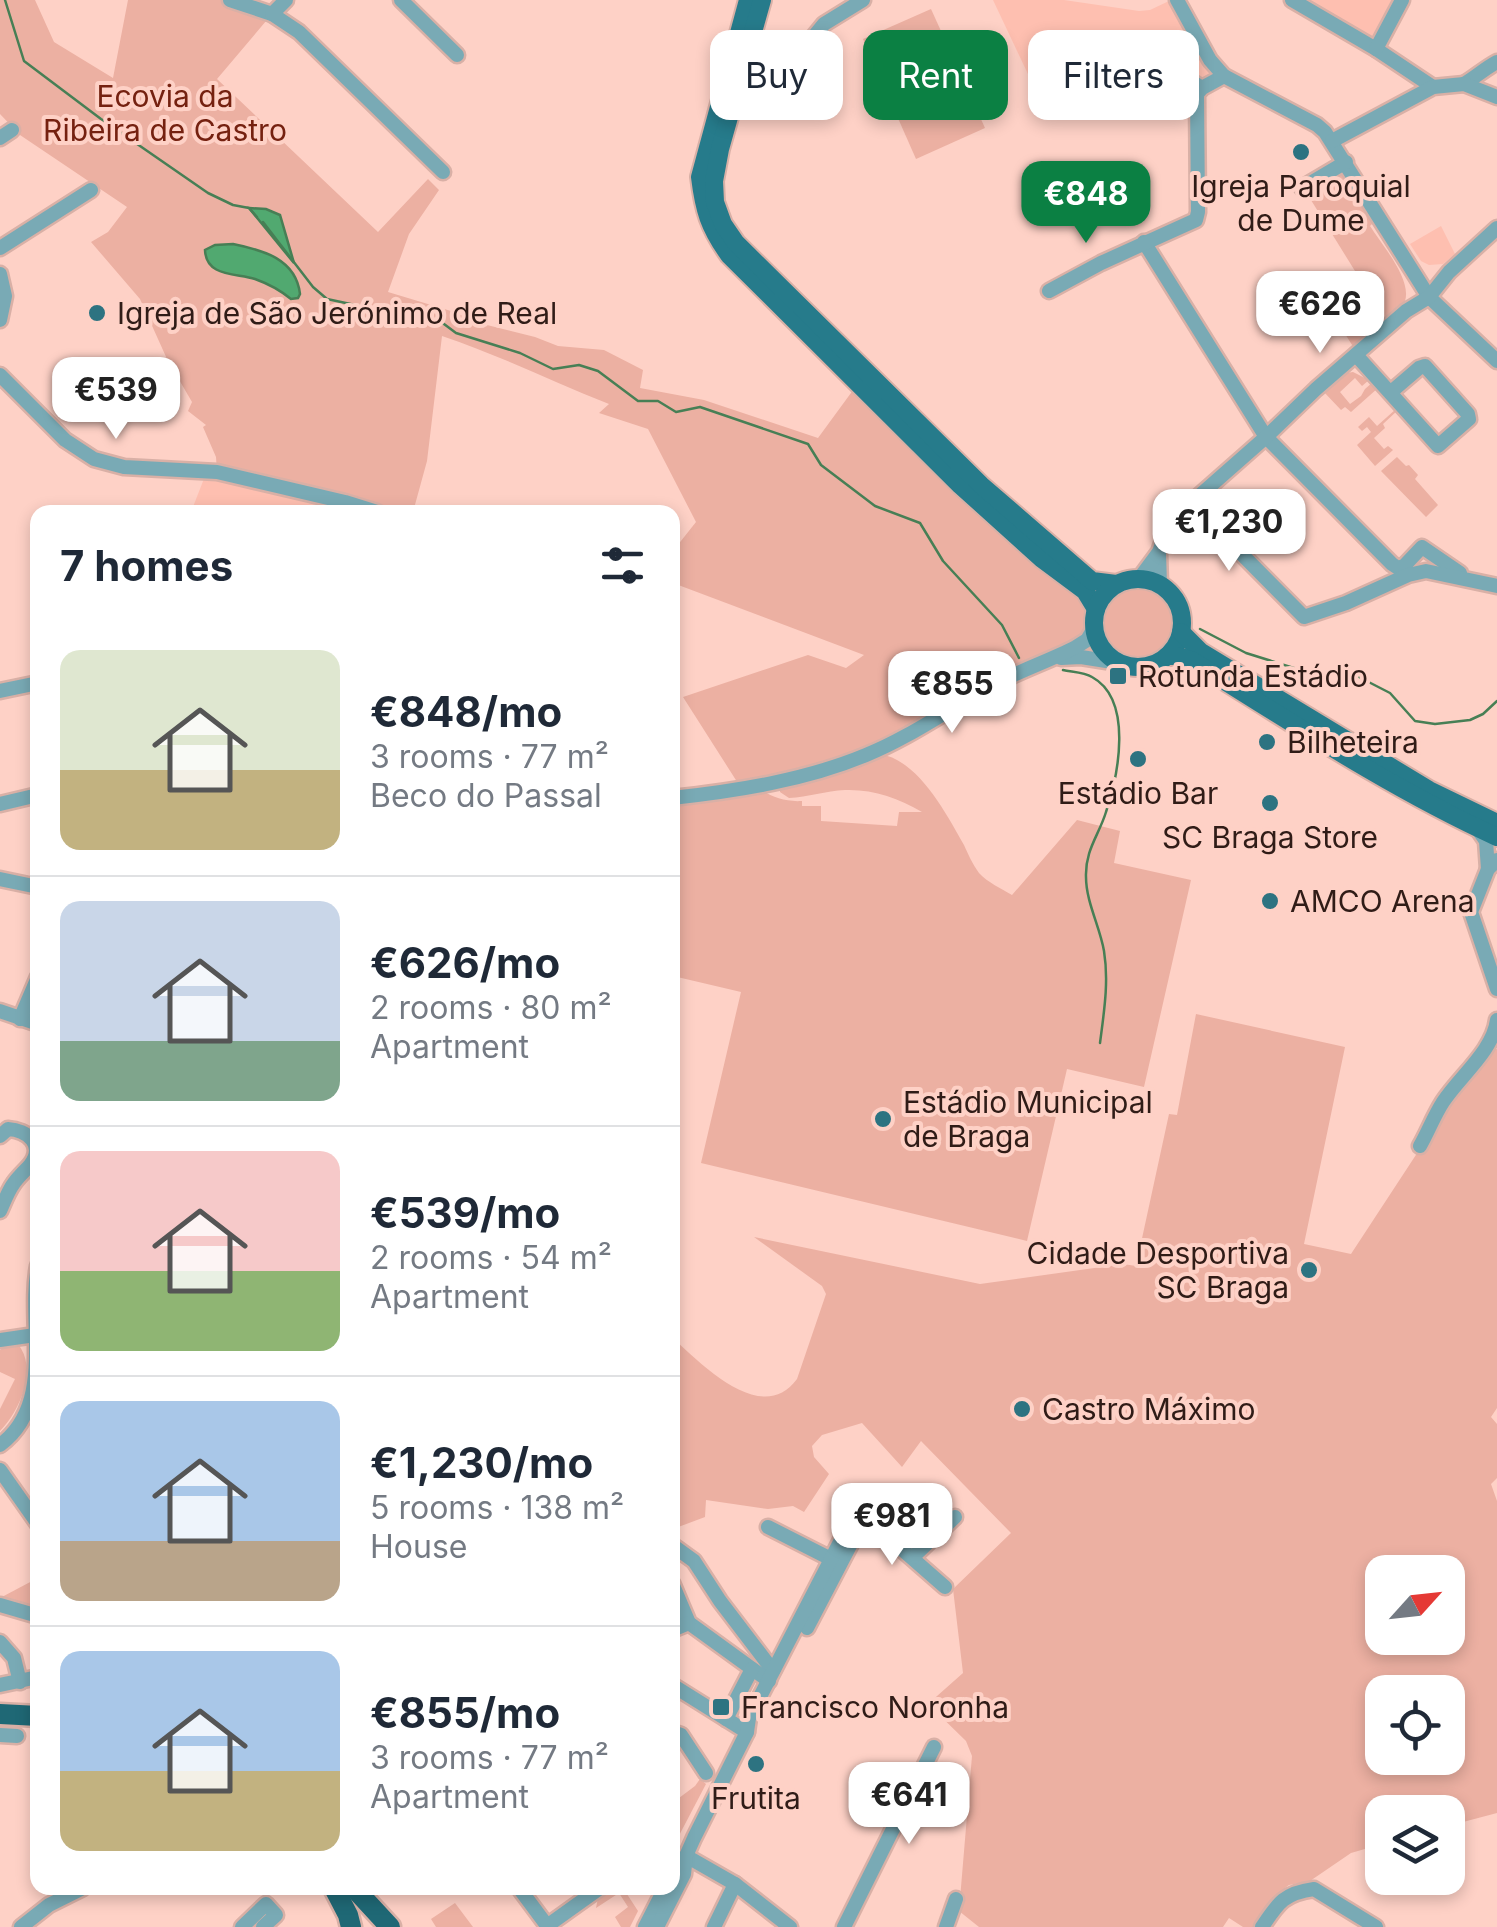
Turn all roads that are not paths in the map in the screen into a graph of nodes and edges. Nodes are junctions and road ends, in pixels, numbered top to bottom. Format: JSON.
{"nodes":[{"id":1,"x":230,"y":0,"type":"edge"},
{"id":2,"x":286,"y":0,"type":"edge"},
{"id":3,"x":401,"y":0,"type":"edge"},
{"id":4,"x":748,"y":0,"type":"edge"},
{"id":5,"x":762,"y":0,"type":"edge"},
{"id":6,"x":863,"y":0,"type":"edge"},
{"id":7,"x":1177,"y":0,"type":"edge"},
{"id":8,"x":1292,"y":0,"type":"edge"},
{"id":9,"x":1402,"y":0,"type":"edge"},
{"id":10,"x":272,"y":14,"type":"junction"},
{"id":11,"x":819,"y":30,"type":"edge"},
{"id":12,"x":1376,"y":49,"type":"junction"},
{"id":13,"x":456,"y":55,"type":"dead end"},
{"id":14,"x":1497,"y":62,"type":"edge"},
{"id":15,"x":1224,"y":76,"type":"junction"},
{"id":16,"x":1464,"y":84,"type":"junction"},
{"id":17,"x":1199,"y":86,"type":"edge"},
{"id":18,"x":1434,"y":87,"type":"junction"},
{"id":19,"x":1202,"y":88,"type":"junction"},
{"id":20,"x":1497,"y":97,"type":"edge"},
{"id":21,"x":1332,"y":141,"type":"junction"},
{"id":22,"x":1346,"y":162,"type":"junction"},
{"id":23,"x":443,"y":172,"type":"dead end"},
{"id":24,"x":1302,"y":188,"type":"dead end"},
{"id":25,"x":91,"y":190,"type":"dead end"},
{"id":26,"x":1497,"y":228,"type":"edge"},
{"id":27,"x":1144,"y":242,"type":"junction"},
{"id":28,"x":0,"y":248,"type":"edge"},
{"id":29,"x":0,"y":274,"type":"edge"},
{"id":30,"x":1049,"y":291,"type":"dead end"},
{"id":31,"x":1425,"y":291,"type":"junction"},
{"id":32,"x":0,"y":320,"type":"edge"},
{"id":33,"x":1356,"y":355,"type":"junction"},
{"id":34,"x":1497,"y":361,"type":"edge"},
{"id":35,"x":0,"y":375,"type":"edge"},
{"id":36,"x":1391,"y":392,"type":"junction"},
{"id":37,"x":1266,"y":437,"type":"junction"},
{"id":38,"x":1191,"y":504,"type":"junction"},
{"id":39,"x":339,"y":505,"type":"edge"},
{"id":40,"x":1159,"y":552,"type":"junction"},
{"id":41,"x":1460,"y":572,"type":"dead end"},
{"id":42,"x":1139,"y":578,"type":"junction"},
{"id":43,"x":1116,"y":584,"type":"junction"},
{"id":44,"x":1160,"y":585,"type":"junction"},
{"id":45,"x":1497,"y":586,"type":"edge"},
{"id":46,"x":1095,"y":619,"type":"junction"},
{"id":47,"x":1181,"y":632,"type":"junction"},
{"id":48,"x":1166,"y":656,"type":"junction"},
{"id":49,"x":1055,"y":658,"type":"junction"},
{"id":50,"x":1120,"y":662,"type":"junction"},
{"id":51,"x":30,"y":685,"type":"edge"},
{"id":52,"x":0,"y":691,"type":"edge"},
{"id":53,"x":30,"y":797,"type":"edge"},
{"id":54,"x":680,"y":797,"type":"edge"},
{"id":55,"x":0,"y":804,"type":"edge"},
{"id":56,"x":1497,"y":824,"type":"edge"},
{"id":57,"x":1478,"y":828,"type":"junction"},
{"id":58,"x":1497,"y":838,"type":"edge"},
{"id":59,"x":1492,"y":864,"type":"edge"},
{"id":60,"x":0,"y":879,"type":"edge"},
{"id":61,"x":30,"y":885,"type":"edge"},
{"id":62,"x":1497,"y":989,"type":"edge"},
{"id":63,"x":30,"y":996,"type":"edge"},
{"id":64,"x":0,"y":1011,"type":"edge"},
{"id":65,"x":20,"y":1019,"type":"junction"},
{"id":66,"x":1497,"y":1020,"type":"edge"},
{"id":67,"x":30,"y":1022,"type":"edge"},
{"id":68,"x":0,"y":1136,"type":"edge"},
{"id":69,"x":30,"y":1137,"type":"edge"},
{"id":70,"x":1420,"y":1146,"type":"dead end"},
{"id":71,"x":30,"y":1166,"type":"edge"},
{"id":72,"x":0,"y":1212,"type":"edge"},
{"id":73,"x":30,"y":1336,"type":"edge"},
{"id":74,"x":0,"y":1340,"type":"edge"},
{"id":75,"x":30,"y":1406,"type":"edge"},
{"id":76,"x":0,"y":1444,"type":"edge"},
{"id":77,"x":0,"y":1472,"type":"edge"},
{"id":78,"x":30,"y":1513,"type":"edge"},
{"id":79,"x":866,"y":1516,"type":"junction"},
{"id":80,"x":955,"y":1518,"type":"dead end"},
{"id":81,"x":768,"y":1527,"type":"dead end"},
{"id":82,"x":680,"y":1550,"type":"edge"},
{"id":83,"x":912,"y":1557,"type":"junction"},
{"id":84,"x":832,"y":1559,"type":"junction"},
{"id":85,"x":945,"y":1587,"type":"dead end"},
{"id":86,"x":680,"y":1602,"type":"edge"},
{"id":87,"x":0,"y":1605,"type":"edge"},
{"id":88,"x":30,"y":1614,"type":"edge"},
{"id":89,"x":689,"y":1623,"type":"junction"},
{"id":90,"x":680,"y":1627,"type":"edge"},
{"id":91,"x":0,"y":1642,"type":"edge"},
{"id":92,"x":752,"y":1669,"type":"junction"},
{"id":93,"x":772,"y":1675,"type":"junction"},
{"id":94,"x":30,"y":1679,"type":"edge"},
{"id":95,"x":20,"y":1682,"type":"junction"},
{"id":96,"x":0,"y":1685,"type":"edge"},
{"id":97,"x":680,"y":1690,"type":"edge"},
{"id":98,"x":0,"y":1702,"type":"edge"},
{"id":99,"x":30,"y":1704,"type":"edge"},
{"id":100,"x":0,"y":1714,"type":"edge"},
{"id":101,"x":30,"y":1716,"type":"edge"},
{"id":102,"x":726,"y":1719,"type":"junction"},
{"id":103,"x":746,"y":1732,"type":"junction"},
{"id":104,"x":680,"y":1735,"type":"edge"},
{"id":105,"x":0,"y":1736,"type":"edge"},
{"id":106,"x":17,"y":1736,"type":"dead end"},
{"id":107,"x":934,"y":1748,"type":"dead end"},
{"id":108,"x":706,"y":1773,"type":"dead end"},
{"id":109,"x":686,"y":1856,"type":"junction"},
{"id":110,"x":680,"y":1863,"type":"edge"},
{"id":111,"x":680,"y":1882,"type":"edge"},
{"id":112,"x":736,"y":1884,"type":"junction"},
{"id":113,"x":69,"y":1895,"type":"edge"},
{"id":114,"x":339,"y":1895,"type":"edge"},
{"id":115,"x":343,"y":1895,"type":"edge"},
{"id":116,"x":360,"y":1895,"type":"edge"},
{"id":117,"x":524,"y":1895,"type":"edge"},
{"id":118,"x":591,"y":1895,"type":"edge"},
{"id":119,"x":661,"y":1895,"type":"edge"},
{"id":120,"x":673,"y":1895,"type":"edge"},
{"id":121,"x":956,"y":1899,"type":"dead end"},
{"id":122,"x":21,"y":1927,"type":"edge"},
{"id":123,"x":242,"y":1927,"type":"edge"},
{"id":124,"x":263,"y":1927,"type":"edge"},
{"id":125,"x":351,"y":1927,"type":"edge"},
{"id":126,"x":374,"y":1927,"type":"edge"},
{"id":127,"x":390,"y":1927,"type":"edge"},
{"id":128,"x":548,"y":1927,"type":"edge"},
{"id":129,"x":644,"y":1927,"type":"edge"},
{"id":130,"x":657,"y":1927,"type":"edge"},
{"id":131,"x":714,"y":1927,"type":"edge"},
{"id":132,"x":790,"y":1927,"type":"edge"},
{"id":133,"x":844,"y":1927,"type":"edge"},
{"id":134,"x":946,"y":1927,"type":"edge"},
{"id":135,"x":1262,"y":1927,"type":"edge"},
{"id":136,"x":1376,"y":1927,"type":"edge"}],
"edges":[{"from":1,"to":10,"type":"street"},
{"from":2,"to":10,"type":"street"},
{"from":3,"to":13,"type":"street"},
{"from":4,"to":46,"type":"main road"},
{"from":5,"to":43,"type":"main road"},
{"from":6,"to":11,"type":"street"},
{"from":7,"to":15,"type":"street"},
{"from":8,"to":12,"type":"street"},
{"from":9,"to":12,"type":"street"},
{"from":10,"to":23,"type":"street"},
{"from":12,"to":18,"type":"street"},
{"from":14,"to":16,"type":"street"},
{"from":15,"to":19,"type":"street"},
{"from":15,"to":21,"type":"street"},
{"from":16,"to":18,"type":"street"},
{"from":16,"to":20,"type":"street"},
{"from":17,"to":19,"type":"street"},
{"from":18,"to":21,"type":"street"},
{"from":19,"to":27,"type":"street"},
{"from":21,"to":22,"type":"street"},
{"from":22,"to":24,"type":"street"},
{"from":22,"to":31,"type":"street"},
{"from":25,"to":28,"type":"street"},
{"from":26,"to":31,"type":"street"},
{"from":27,"to":30,"type":"street"},
{"from":27,"to":37,"type":"street"},
{"from":29,"to":32,"type":"street"},
{"from":31,"to":33,"type":"street"},
{"from":31,"to":34,"type":"street"},
{"from":33,"to":36,"type":"street"},
{"from":33,"to":37,"type":"street"},
{"from":35,"to":39,"type":"street"},
{"from":36,"to":36,"type":"street"},
{"from":37,"to":38,"type":"street"},
{"from":37,"to":41,"type":"street"},
{"from":38,"to":40,"type":"street"},
{"from":38,"to":45,"type":"street"},
{"from":40,"to":42,"type":"street"},
{"from":40,"to":44,"type":"street"},
{"from":42,"to":43,"type":"main road"},
{"from":42,"to":44,"type":"main road"},
{"from":43,"to":46,"type":"main road"},
{"from":44,"to":47,"type":"main road"},
{"from":46,"to":49,"type":"street"},
{"from":46,"to":50,"type":"main road"},
{"from":47,"to":48,"type":"main road"},
{"from":47,"to":56,"type":"main road"},
{"from":48,"to":50,"type":"main road"},
{"from":48,"to":57,"type":"main road"},
{"from":49,"to":50,"type":"street"},
{"from":49,"to":54,"type":"street"},
{"from":51,"to":52,"type":"street"},
{"from":53,"to":55,"type":"street"},
{"from":57,"to":58,"type":"main road"},
{"from":57,"to":59,"type":"street"},
{"from":59,"to":62,"type":"street"},
{"from":60,"to":61,"type":"street"},
{"from":63,"to":65,"type":"street"},
{"from":64,"to":65,"type":"street"},
{"from":65,"to":67,"type":"street"},
{"from":66,"to":70,"type":"street"},
{"from":68,"to":69,"type":"street"},
{"from":71,"to":72,"type":"street"},
{"from":73,"to":74,"type":"street"},
{"from":75,"to":76,"type":"street"},
{"from":77,"to":78,"type":"street"},
{"from":79,"to":83,"type":"street"},
{"from":79,"to":84,"type":"street"},
{"from":79,"to":103,"type":"street"},
{"from":80,"to":83,"type":"street"},
{"from":81,"to":84,"type":"street"},
{"from":82,"to":93,"type":"street"},
{"from":83,"to":85,"type":"street"},
{"from":84,"to":93,"type":"street"},
{"from":86,"to":89,"type":"street"},
{"from":87,"to":88,"type":"street"},
{"from":89,"to":90,"type":"street"},
{"from":89,"to":92,"type":"street"},
{"from":91,"to":95,"type":"street"},
{"from":92,"to":93,"type":"street"},
{"from":92,"to":102,"type":"street"},
{"from":93,"to":103,"type":"street"},
{"from":94,"to":95,"type":"street"},
{"from":95,"to":96,"type":"street"},
{"from":97,"to":102,"type":"street"},
{"from":98,"to":99,"type":"highway"},
{"from":100,"to":101,"type":"highway"},
{"from":102,"to":103,"type":"street"},
{"from":103,"to":109,"type":"street"},
{"from":104,"to":108,"type":"street"},
{"from":105,"to":106,"type":"street"},
{"from":107,"to":133,"type":"street"},
{"from":109,"to":110,"type":"street"},
{"from":109,"to":111,"type":"street"},
{"from":109,"to":112,"type":"street"},
{"from":112,"to":131,"type":"street"},
{"from":112,"to":132,"type":"street"},
{"from":113,"to":122,"type":"street"},
{"from":114,"to":125,"type":"highway"},
{"from":115,"to":126,"type":"highway"},
{"from":116,"to":127,"type":"highway"},
{"from":117,"to":128,"type":"street"},
{"from":118,"to":128,"type":"street"},
{"from":119,"to":129,"type":"street"},
{"from":120,"to":130,"type":"street"},
{"from":121,"to":134,"type":"street"},
{"from":123,"to":124,"type":"street"},
{"from":135,"to":136,"type":"street"}]}
